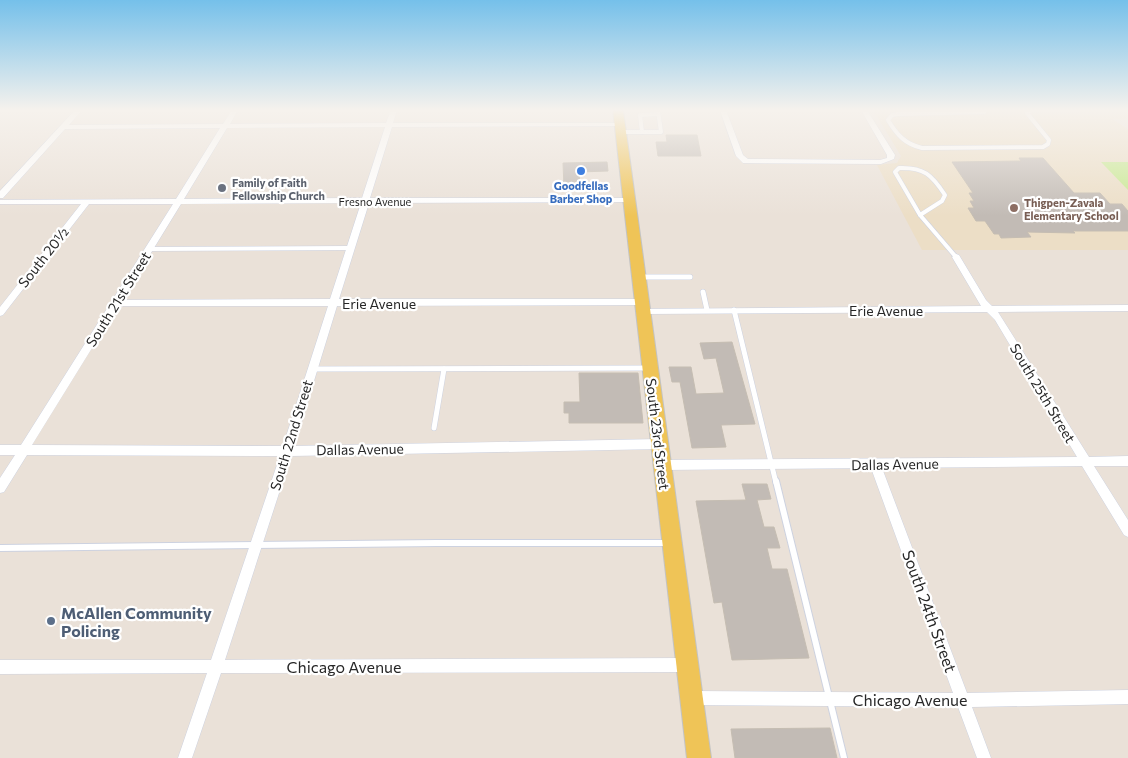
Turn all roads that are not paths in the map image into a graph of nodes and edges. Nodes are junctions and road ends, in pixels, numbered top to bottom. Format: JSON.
{"nodes":[{"id":1,"x":47,"y":145,"type":"edge"},
{"id":2,"x":213,"y":145,"type":"edge"},
{"id":3,"x":383,"y":145,"type":"edge"},
{"id":4,"x":623,"y":145,"type":"edge"},
{"id":5,"x":736,"y":145,"type":"edge"},
{"id":6,"x":885,"y":145,"type":"edge"},
{"id":7,"x":910,"y":145,"type":"edge"},
{"id":8,"x":1046,"y":145,"type":"edge"},
{"id":9,"x":0,"y":196,"type":"edge"},
{"id":10,"x":629,"y":200,"type":"junction"},
{"id":11,"x":179,"y":201,"type":"junction"},
{"id":12,"x":365,"y":201,"type":"junction"},
{"id":13,"x":0,"y":202,"type":"edge"},
{"id":14,"x":87,"y":202,"type":"junction"},
{"id":15,"x":920,"y":215,"type":"junction"},
{"id":16,"x":350,"y":248,"type":"junction"},
{"id":17,"x":149,"y":249,"type":"junction"},
{"id":18,"x":956,"y":258,"type":"joint"},
{"id":19,"x":639,"y":277,"type":"junction"},
{"id":20,"x":690,"y":277,"type":"dead end"},
{"id":21,"x":704,"y":292,"type":"dead end"},
{"id":22,"x":116,"y":303,"type":"junction"},
{"id":23,"x":332,"y":303,"type":"junction"},
{"id":24,"x":642,"y":306,"type":"junction"},
{"id":25,"x":1128,"y":308,"type":"edge"},
{"id":26,"x":707,"y":310,"type":"junction"},
{"id":27,"x":734,"y":310,"type":"junction"},
{"id":28,"x":990,"y":310,"type":"junction"},
{"id":29,"x":0,"y":313,"type":"edge"},
{"id":30,"x":650,"y":368,"type":"junction"},
{"id":31,"x":312,"y":369,"type":"junction"},
{"id":32,"x":444,"y":369,"type":"junction"},
{"id":33,"x":434,"y":428,"type":"dead end"},
{"id":34,"x":660,"y":444,"type":"junction"},
{"id":35,"x":0,"y":450,"type":"edge"},
{"id":36,"x":24,"y":450,"type":"junction"},
{"id":37,"x":287,"y":451,"type":"junction"},
{"id":38,"x":1128,"y":461,"type":"edge"},
{"id":39,"x":1085,"y":462,"type":"junction"},
{"id":40,"x":875,"y":464,"type":"junction"},
{"id":41,"x":662,"y":465,"type":"junction"},
{"id":42,"x":772,"y":465,"type":"junction"},
{"id":43,"x":0,"y":488,"type":"edge"},
{"id":44,"x":1128,"y":531,"type":"edge"},
{"id":45,"x":672,"y":543,"type":"junction"},
{"id":46,"x":257,"y":545,"type":"junction"},
{"id":47,"x":0,"y":548,"type":"edge"},
{"id":48,"x":687,"y":664,"type":"junction"},
{"id":49,"x":0,"y":667,"type":"edge"},
{"id":50,"x":216,"y":667,"type":"junction"},
{"id":51,"x":1128,"y":697,"type":"edge"},
{"id":52,"x":691,"y":698,"type":"junction"},
{"id":53,"x":830,"y":699,"type":"junction"},
{"id":54,"x":962,"y":700,"type":"junction"},
{"id":55,"x":186,"y":758,"type":"edge"},
{"id":56,"x":698,"y":758,"type":"edge"},
{"id":57,"x":844,"y":758,"type":"edge"},
{"id":58,"x":984,"y":758,"type":"edge"}],
"edges":[{"from":1,"to":9,"type":"street"},
{"from":2,"to":11,"type":"street","name":"South 21st Street"},
{"from":3,"to":12,"type":"street","name":"South 22nd Street"},
{"from":4,"to":10,"type":"main road","name":"South 23rd Street"},
{"from":5,"to":6,"type":"street"},
{"from":7,"to":8,"type":"lane"},
{"from":10,"to":12,"type":"street","name":"Fresno Avenue"},
{"from":10,"to":19,"type":"main road","name":"South 23rd Street"},
{"from":11,"to":12,"type":"street","name":"Fresno Avenue"},
{"from":11,"to":14,"type":"street","name":"Fresno Avenue"},
{"from":11,"to":17,"type":"street","name":"South 21st Street"},
{"from":12,"to":16,"type":"street","name":"South 22nd Street"},
{"from":13,"to":14,"type":"street","name":"Fresno Avenue"},
{"from":14,"to":29,"type":"street","name":"South 20½"},
{"from":15,"to":15,"type":"lane"},
{"from":15,"to":18,"type":"lane"},
{"from":16,"to":17,"type":"lane"},
{"from":16,"to":23,"type":"street","name":"South 22nd Street"},
{"from":17,"to":22,"type":"street","name":"South 21st Street"},
{"from":18,"to":28,"type":"street","name":"South 25th Street"},
{"from":19,"to":20,"type":"lane"},
{"from":19,"to":24,"type":"main road","name":"South 23rd Street"},
{"from":21,"to":26,"type":"lane"},
{"from":22,"to":23,"type":"street","name":"Erie Avenue"},
{"from":22,"to":36,"type":"street","name":"South 21st Street"},
{"from":23,"to":24,"type":"street","name":"Erie Avenue"},
{"from":23,"to":31,"type":"street","name":"South 22nd Street"},
{"from":24,"to":26,"type":"street","name":"Erie Avenue"},
{"from":24,"to":30,"type":"main road","name":"South 23rd Street"},
{"from":25,"to":28,"type":"street","name":"Erie Avenue"},
{"from":26,"to":27,"type":"street","name":"Erie Avenue"},
{"from":27,"to":28,"type":"street","name":"Erie Avenue"},
{"from":27,"to":42,"type":"lane"},
{"from":28,"to":39,"type":"street","name":"South 25th Street"},
{"from":30,"to":32,"type":"lane"},
{"from":30,"to":34,"type":"main road","name":"South 23rd Street"},
{"from":31,"to":32,"type":"lane"},
{"from":31,"to":37,"type":"street","name":"South 22nd Street"},
{"from":32,"to":33,"type":"lane"},
{"from":34,"to":37,"type":"street","name":"Dallas Avenue"},
{"from":34,"to":41,"type":"main road","name":"South 23rd Street"},
{"from":35,"to":36,"type":"street","name":"Dallas Avenue"},
{"from":36,"to":37,"type":"street","name":"Dallas Avenue"},
{"from":36,"to":43,"type":"street","name":"South 21st Street"},
{"from":37,"to":46,"type":"street","name":"South 22nd Street"},
{"from":38,"to":39,"type":"street","name":"Dallas Avenue"},
{"from":39,"to":40,"type":"street","name":"Dallas Avenue"},
{"from":39,"to":44,"type":"street","name":"South 25th Street"},
{"from":40,"to":42,"type":"street","name":"Dallas Avenue"},
{"from":40,"to":54,"type":"street","name":"South 24th Street"},
{"from":41,"to":42,"type":"street","name":"Dallas Avenue"},
{"from":41,"to":45,"type":"main road","name":"South 23rd Street"},
{"from":42,"to":53,"type":"lane"},
{"from":45,"to":46,"type":"lane"},
{"from":45,"to":48,"type":"main road","name":"South 23rd Street"},
{"from":46,"to":47,"type":"lane"},
{"from":46,"to":50,"type":"street","name":"South 22nd Street"},
{"from":48,"to":50,"type":"street","name":"Chicago Avenue"},
{"from":48,"to":52,"type":"main road","name":"South 23rd Street"},
{"from":49,"to":50,"type":"street","name":"Chicago Avenue"},
{"from":50,"to":55,"type":"street","name":"South 22nd Street"},
{"from":51,"to":54,"type":"street","name":"Chicago Avenue"},
{"from":52,"to":53,"type":"street","name":"Chicago Avenue"},
{"from":52,"to":56,"type":"main road","name":"South 23rd Street"},
{"from":53,"to":54,"type":"street","name":"Chicago Avenue"},
{"from":53,"to":57,"type":"lane"},
{"from":54,"to":58,"type":"street","name":"South 24th Street"}]}
